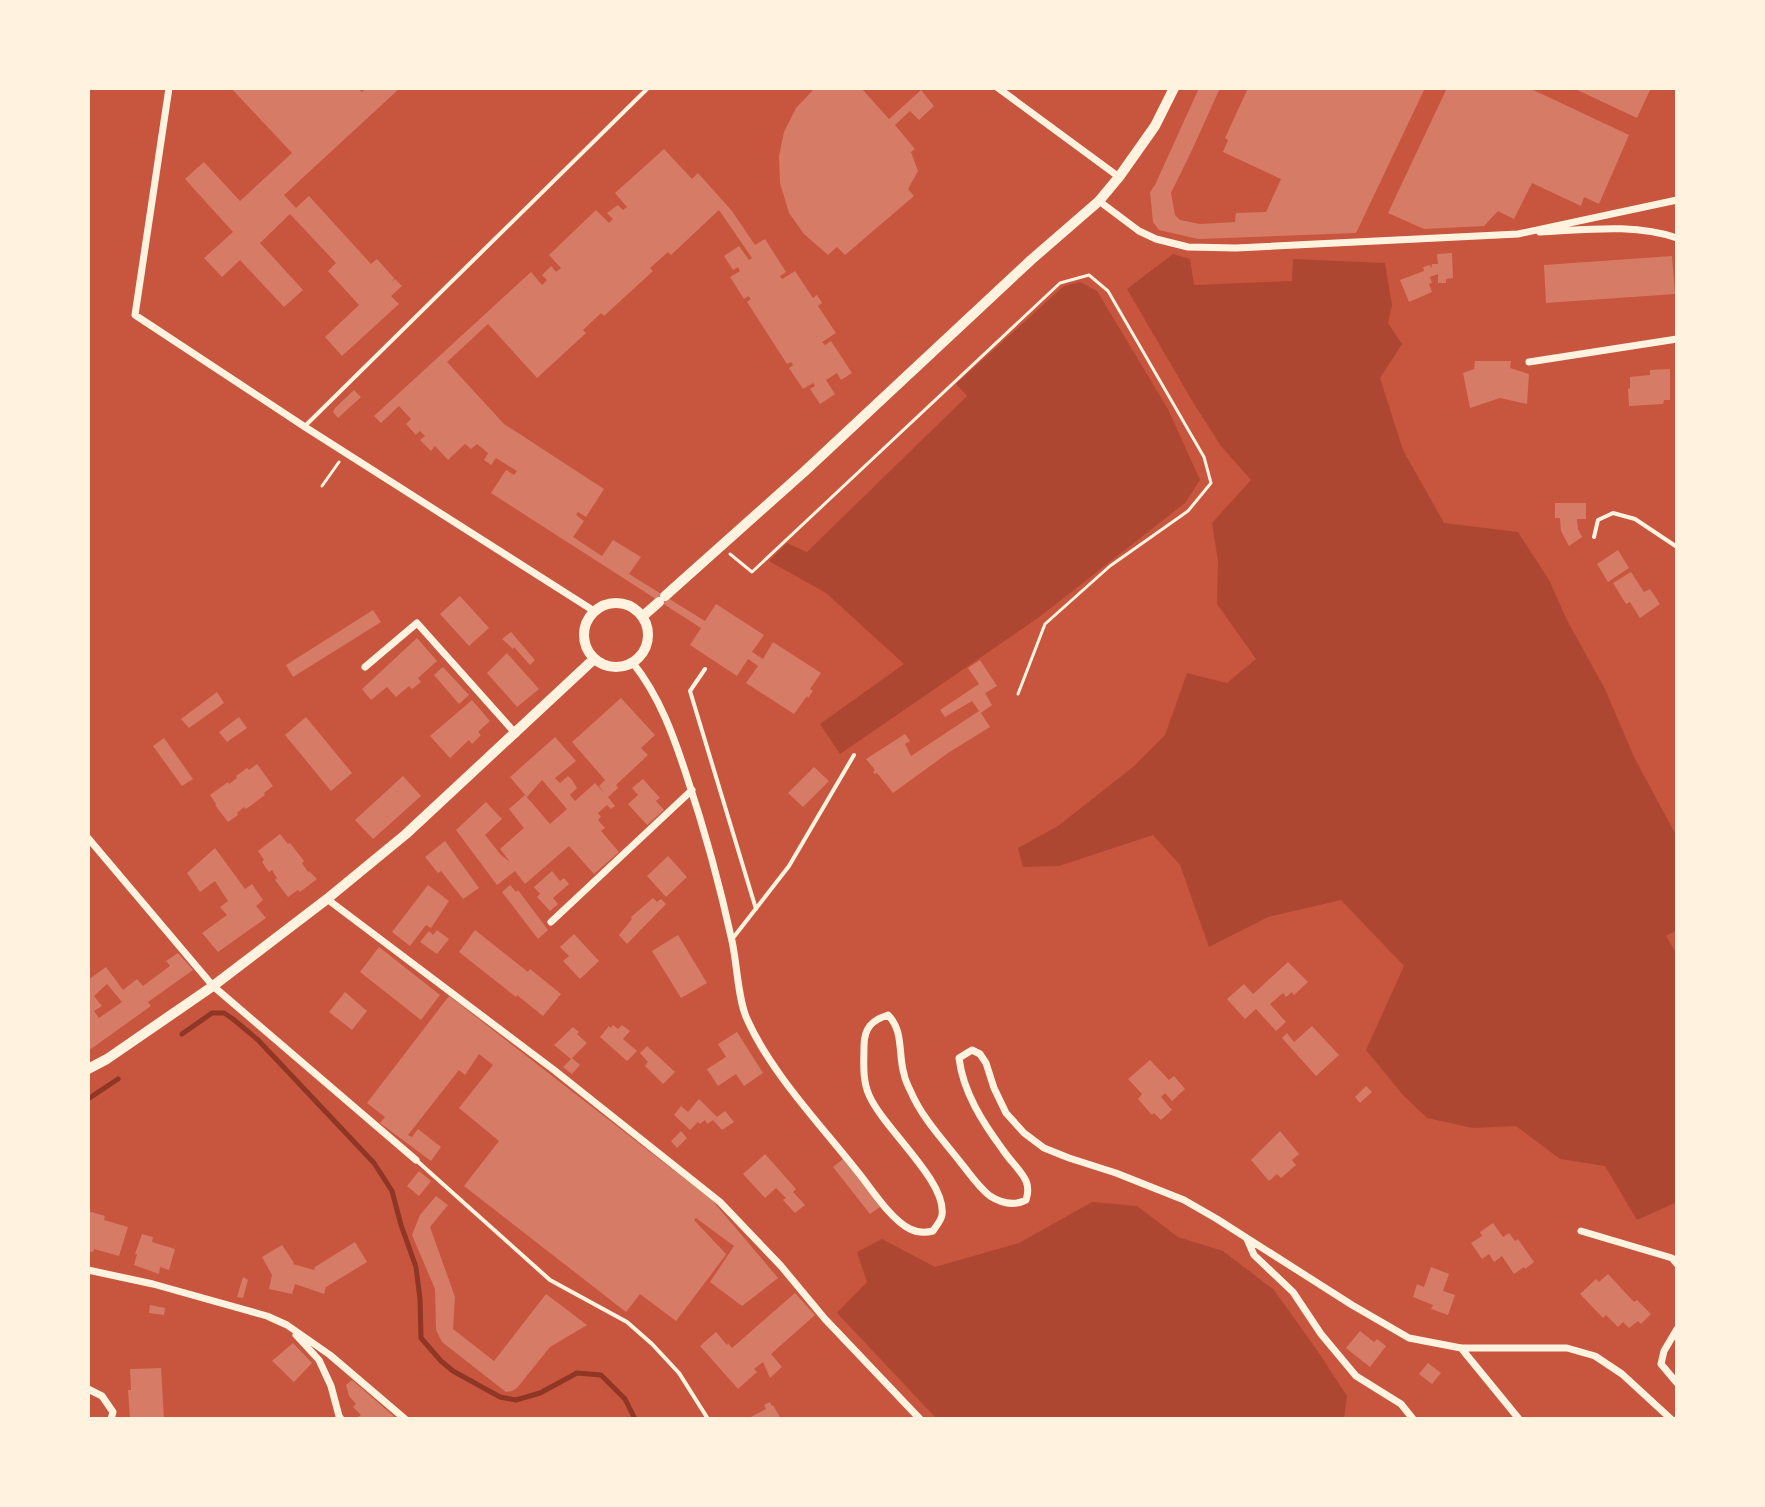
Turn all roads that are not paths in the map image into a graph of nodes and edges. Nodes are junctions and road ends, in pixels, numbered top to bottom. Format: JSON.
{"nodes":[{"id":1,"x":169,"y":88,"type":"edge"},
{"id":2,"x":648,"y":88,"type":"edge"},
{"id":3,"x":998,"y":88,"type":"edge"},
{"id":4,"x":1174,"y":88,"type":"edge"},
{"id":5,"x":1119,"y":177,"type":"junction"},
{"id":6,"x":1677,"y":200,"type":"edge"},
{"id":7,"x":1099,"y":201,"type":"junction"},
{"id":8,"x":1518,"y":234,"type":"junction"},
{"id":9,"x":1677,"y":238,"type":"edge"},
{"id":10,"x":1677,"y":339,"type":"edge"},
{"id":11,"x":1529,"y":362,"type":"dead end"},
{"id":12,"x":305,"y":427,"type":"junction"},
{"id":13,"x":1594,"y":537,"type":"dead end"},
{"id":14,"x":1677,"y":547,"type":"edge"},
{"id":15,"x":594,"y":611,"type":"junction"},
{"id":16,"x":643,"y":616,"type":"junction"},
{"id":17,"x":594,"y":659,"type":"junction"},
{"id":18,"x":633,"y":663,"type":"junction"},
{"id":19,"x":365,"y":667,"type":"dead end"},
{"id":20,"x":705,"y":669,"type":"dead end"},
{"id":21,"x":516,"y":734,"type":"junction"},
{"id":22,"x":854,"y":755,"type":"dead end"},
{"id":23,"x":692,"y":790,"type":"junction"},
{"id":24,"x":88,"y":838,"type":"edge"},
{"id":25,"x":327,"y":899,"type":"junction"},
{"id":26,"x":756,"y":909,"type":"junction"},
{"id":27,"x":551,"y":922,"type":"dead end"},
{"id":28,"x":732,"y":939,"type":"junction"},
{"id":29,"x":213,"y":986,"type":"junction"},
{"id":30,"x":107,"y":1059,"type":"junction"},
{"id":31,"x":88,"y":1069,"type":"edge"},
{"id":32,"x":88,"y":1076,"type":"edge"},
{"id":33,"x":416,"y":1160,"type":"joint"},
{"id":34,"x":1581,"y":1231,"type":"dead end"},
{"id":35,"x":1246,"y":1237,"type":"junction"},
{"id":36,"x":1677,"y":1264,"type":"edge"},
{"id":37,"x":88,"y":1270,"type":"edge"},
{"id":38,"x":287,"y":1325,"type":"junction"},
{"id":39,"x":1677,"y":1329,"type":"edge"},
{"id":40,"x":1461,"y":1348,"type":"junction"},
{"id":41,"x":1677,"y":1383,"type":"edge"},
{"id":42,"x":88,"y":1389,"type":"edge"},
{"id":43,"x":111,"y":1419,"type":"edge"},
{"id":44,"x":341,"y":1419,"type":"edge"},
{"id":45,"x":405,"y":1419,"type":"edge"},
{"id":46,"x":708,"y":1419,"type":"edge"},
{"id":47,"x":920,"y":1419,"type":"edge"},
{"id":48,"x":1413,"y":1419,"type":"edge"},
{"id":49,"x":1519,"y":1419,"type":"edge"},
{"id":50,"x":1671,"y":1419,"type":"edge"}],
"edges":[{"from":1,"to":12,"type":"street"},
{"from":2,"to":12,"type":"lane"},
{"from":3,"to":5,"type":"street"},
{"from":4,"to":5,"type":"main road"},
{"from":5,"to":7,"type":"main road"},
{"from":6,"to":8,"type":"street"},
{"from":7,"to":8,"type":"street"},
{"from":7,"to":16,"type":"main road"},
{"from":8,"to":9,"type":"street"},
{"from":10,"to":11,"type":"street"},
{"from":12,"to":15,"type":"street"},
{"from":13,"to":14,"type":"lane"},
{"from":15,"to":16,"type":"main road"},
{"from":15,"to":17,"type":"main road"},
{"from":16,"to":18,"type":"main road"},
{"from":17,"to":18,"type":"main road"},
{"from":17,"to":21,"type":"main road"},
{"from":18,"to":23,"type":"street"},
{"from":19,"to":21,"type":"street"},
{"from":20,"to":26,"type":"lane"},
{"from":21,"to":25,"type":"main road"},
{"from":22,"to":26,"type":"lane"},
{"from":23,"to":27,"type":"street"},
{"from":23,"to":28,"type":"street"},
{"from":24,"to":29,"type":"street"},
{"from":25,"to":29,"type":"main road"},
{"from":25,"to":47,"type":"street"},
{"from":26,"to":28,"type":"lane"},
{"from":28,"to":35,"type":"street"},
{"from":29,"to":30,"type":"main road"},
{"from":29,"to":33,"type":"street"},
{"from":30,"to":31,"type":"main road"},
{"from":30,"to":32,"type":"main road"},
{"from":33,"to":46,"type":"lane"},
{"from":34,"to":36,"type":"street"},
{"from":35,"to":40,"type":"street"},
{"from":35,"to":48,"type":"street"},
{"from":37,"to":38,"type":"street"},
{"from":38,"to":44,"type":"street"},
{"from":38,"to":45,"type":"street"},
{"from":39,"to":41,"type":"street"},
{"from":40,"to":49,"type":"street"},
{"from":40,"to":50,"type":"street"},
{"from":42,"to":43,"type":"street"}]}
